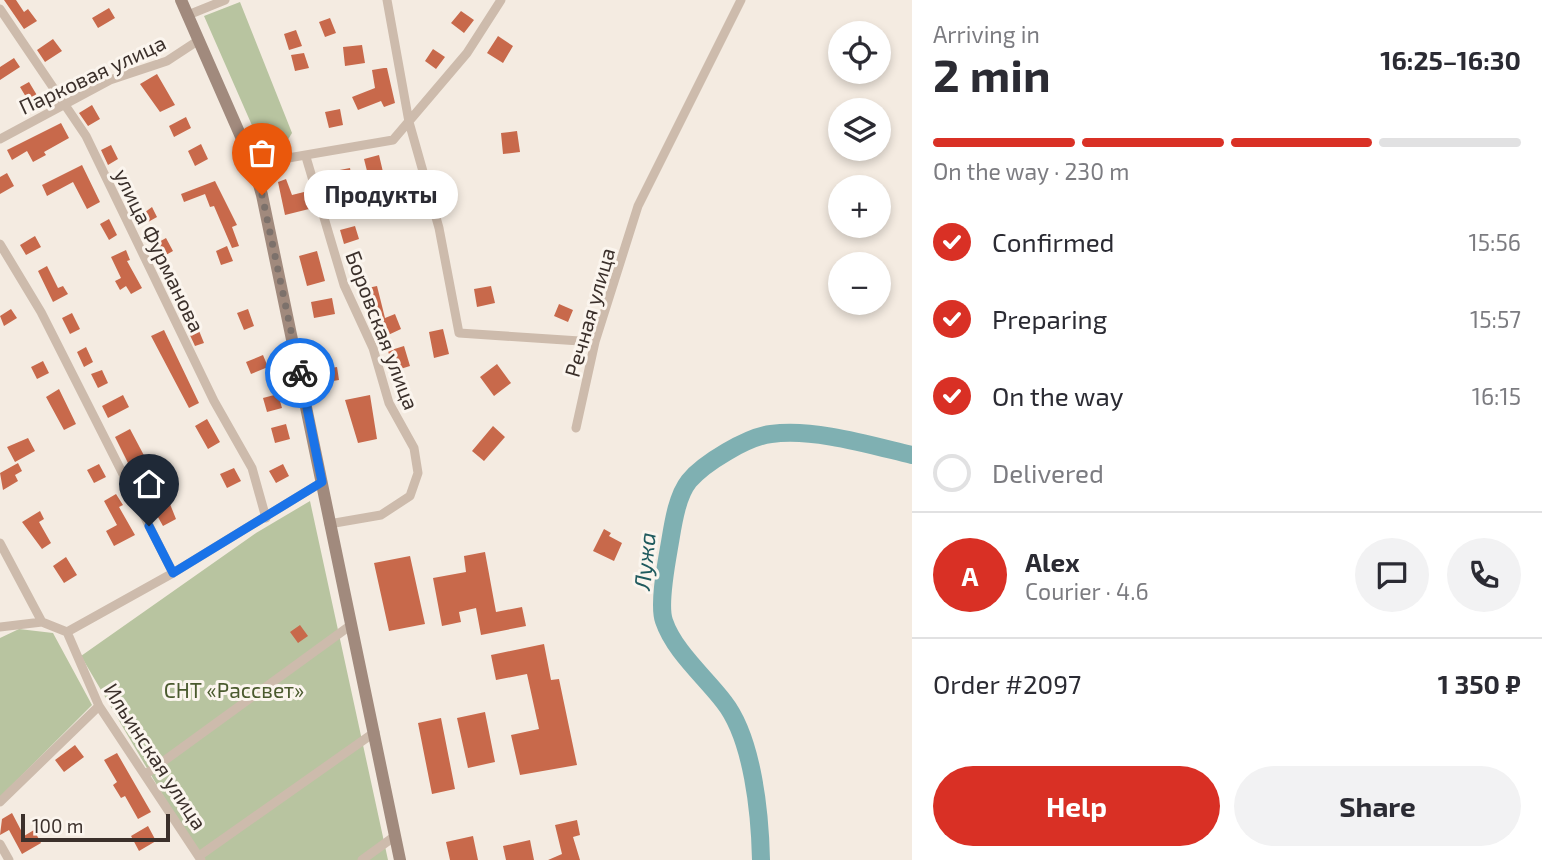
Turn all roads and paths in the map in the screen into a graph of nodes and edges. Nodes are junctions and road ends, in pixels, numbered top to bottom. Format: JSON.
{"nodes":[{"id":1,"x":181,"y":0,"type":"edge"},
{"id":2,"x":225,"y":0,"type":"edge"},
{"id":3,"x":387,"y":0,"type":"edge"},
{"id":4,"x":500,"y":0,"type":"edge"},
{"id":5,"x":741,"y":0,"type":"edge"},
{"id":6,"x":0,"y":9,"type":"edge"},
{"id":7,"x":188,"y":15,"type":"junction"},
{"id":8,"x":199,"y":40,"type":"junction"},
{"id":9,"x":64,"y":103,"type":"junction"},
{"id":10,"x":409,"y":122,"type":"junction"},
{"id":11,"x":0,"y":139,"type":"edge"},
{"id":12,"x":306,"y":157,"type":"junction"},
{"id":13,"x":253,"y":164,"type":"junction"},
{"id":14,"x":0,"y":244,"type":"edge"},
{"id":15,"x":595,"y":342,"type":"junction"},
{"id":16,"x":576,"y":428,"type":"dead end"},
{"id":17,"x":322,"y":482,"type":"junction"},
{"id":18,"x":266,"y":519,"type":"junction"},
{"id":19,"x":329,"y":524,"type":"junction"},
{"id":20,"x":0,"y":543,"type":"edge"},
{"id":21,"x":173,"y":573,"type":"junction"},
{"id":22,"x":42,"y":622,"type":"junction"},
{"id":23,"x":351,"y":625,"type":"junction"},
{"id":24,"x":0,"y":627,"type":"edge"},
{"id":25,"x":66,"y":632,"type":"junction"},
{"id":26,"x":99,"y":706,"type":"junction"},
{"id":27,"x":375,"y":733,"type":"junction"},
{"id":28,"x":146,"y":774,"type":"junction"},
{"id":29,"x":0,"y":802,"type":"edge"},
{"id":30,"x":395,"y":836,"type":"junction"},
{"id":31,"x":0,"y":844,"type":"edge"},
{"id":32,"x":200,"y":858,"type":"edge"},
{"id":33,"x":9,"y":860,"type":"edge"},
{"id":34,"x":362,"y":860,"type":"edge"},
{"id":35,"x":400,"y":860,"type":"edge"}],
"edges":[{"from":1,"to":7,"type":"main road"},
{"from":2,"to":7,"type":"street"},
{"from":3,"to":10,"type":"street"},
{"from":4,"to":10,"type":"street"},
{"from":5,"to":15,"type":"street","name":"Речная улица"},
{"from":6,"to":9,"type":"street","name":"улица Фурманова"},
{"from":7,"to":8,"type":"main road"},
{"from":8,"to":9,"type":"street","name":"Парковая улица"},
{"from":8,"to":13,"type":"main road"},
{"from":9,"to":11,"type":"street","name":"Парковая улица"},
{"from":9,"to":18,"type":"street","name":"улица Фурманова"},
{"from":10,"to":12,"type":"street"},
{"from":10,"to":15,"type":"street"},
{"from":12,"to":13,"type":"street"},
{"from":12,"to":19,"type":"street","name":"Боровская улица"},
{"from":13,"to":17,"type":"main road"},
{"from":14,"to":21,"type":"street"},
{"from":15,"to":16,"type":"street","name":"Речная улица"},
{"from":17,"to":18,"type":"street"},
{"from":17,"to":19,"type":"main road"},
{"from":18,"to":21,"type":"street"},
{"from":19,"to":23,"type":"main road"},
{"from":20,"to":22,"type":"street"},
{"from":21,"to":25,"type":"street"},
{"from":22,"to":24,"type":"street"},
{"from":22,"to":25,"type":"street"},
{"from":23,"to":27,"type":"main road"},
{"from":23,"to":28,"type":"street"},
{"from":25,"to":26,"type":"street","name":"Ильинская улица"},
{"from":26,"to":28,"type":"street","name":"Ильинская улица"},
{"from":26,"to":29,"type":"street"},
{"from":27,"to":30,"type":"main road"},
{"from":27,"to":32,"type":"street"},
{"from":28,"to":32,"type":"street","name":"Ильинская улица"},
{"from":30,"to":34,"type":"street"},
{"from":30,"to":35,"type":"main road"},
{"from":31,"to":33,"type":"street"}]}
